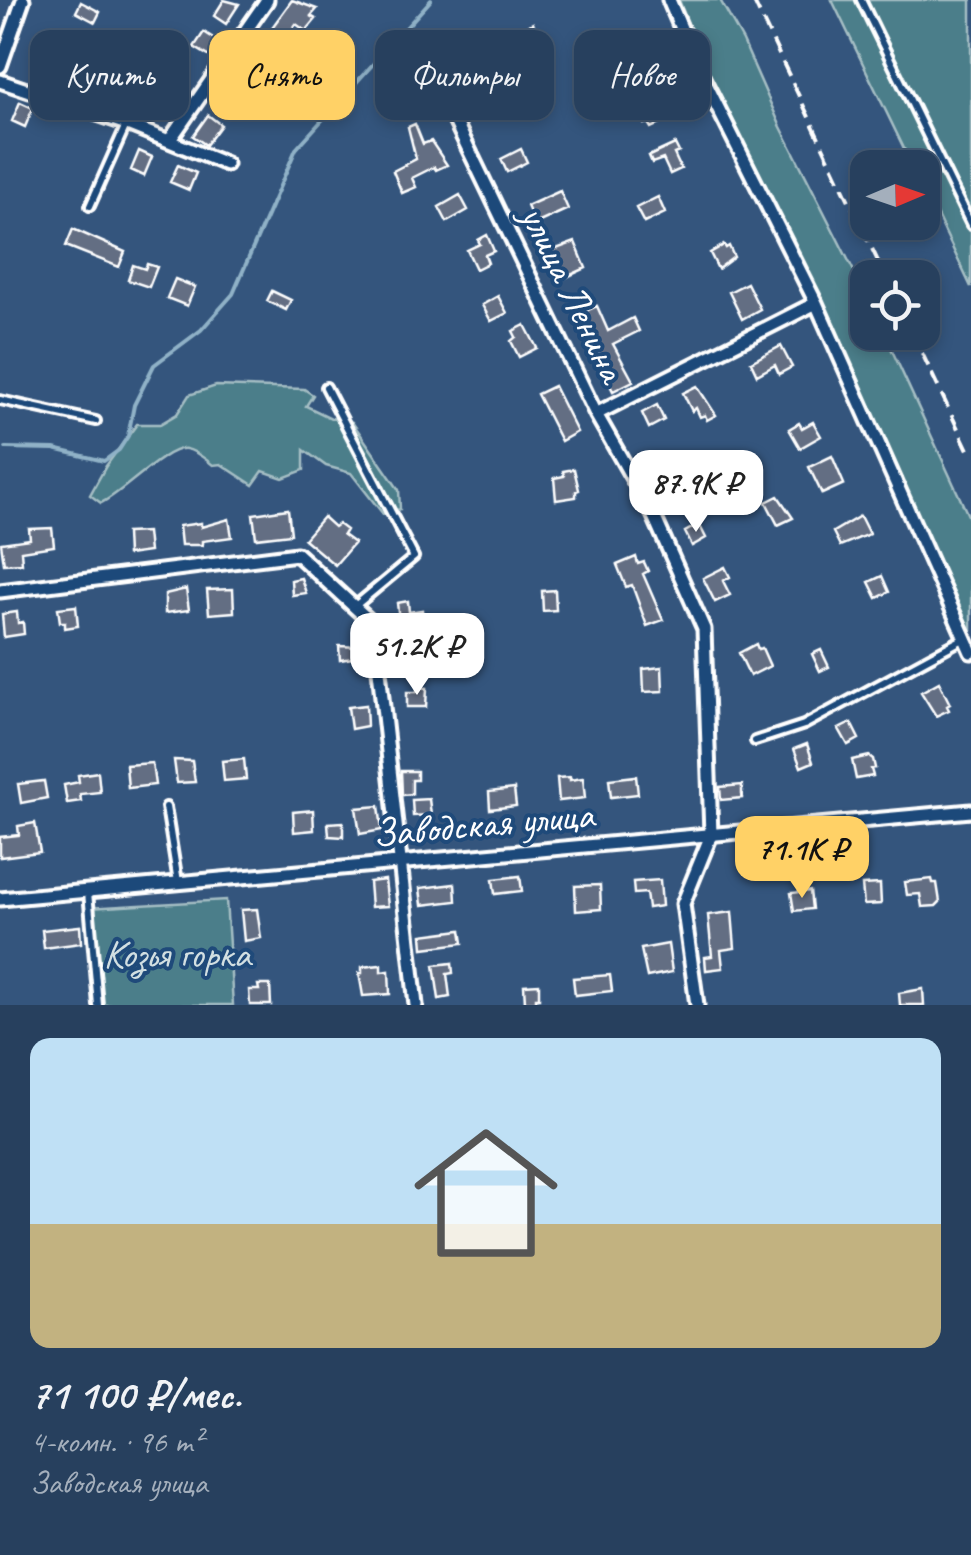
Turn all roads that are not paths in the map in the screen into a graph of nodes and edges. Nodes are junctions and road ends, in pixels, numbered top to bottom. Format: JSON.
{"nodes":[{"id":1,"x":22,"y":0,"type":"edge"},
{"id":2,"x":267,"y":0,"type":"edge"},
{"id":3,"x":669,"y":0,"type":"edge"},
{"id":4,"x":862,"y":0,"type":"edge"},
{"id":5,"x":0,"y":66,"type":"edge"},
{"id":6,"x":0,"y":80,"type":"edge"},
{"id":7,"x":455,"y":120,"type":"edge"},
{"id":8,"x":127,"y":124,"type":"junction"},
{"id":9,"x":169,"y":141,"type":"junction"},
{"id":10,"x":226,"y":164,"type":"dead end"},
{"id":11,"x":90,"y":206,"type":"dead end"},
{"id":12,"x":971,"y":225,"type":"edge"},
{"id":13,"x":816,"y":303,"type":"junction"},
{"id":14,"x":326,"y":387,"type":"dead end"},
{"id":15,"x":0,"y":400,"type":"edge"},
{"id":16,"x":596,"y":414,"type":"junction"},
{"id":17,"x":96,"y":421,"type":"dead end"},
{"id":18,"x":0,"y":590,"type":"edge"},
{"id":19,"x":354,"y":606,"type":"junction"},
{"id":20,"x":964,"y":638,"type":"junction"},
{"id":21,"x":971,"y":652,"type":"edge"},
{"id":22,"x":755,"y":741,"type":"dead end"},
{"id":23,"x":166,"y":807,"type":"dead end"},
{"id":24,"x":971,"y":811,"type":"edge"},
{"id":25,"x":711,"y":835,"type":"junction"},
{"id":26,"x":400,"y":863,"type":"junction"},
{"id":27,"x":178,"y":883,"type":"junction"},
{"id":28,"x":88,"y":891,"type":"junction"},
{"id":29,"x":0,"y":899,"type":"edge"},
{"id":30,"x":697,"y":1004,"type":"edge"},
{"id":31,"x":98,"y":1005,"type":"edge"},
{"id":32,"x":416,"y":1005,"type":"edge"},
{"id":33,"x":681,"y":1005,"type":"edge"}],
"edges":[{"from":1,"to":5,"type":"street"},
{"from":2,"to":9,"type":"street"},
{"from":3,"to":13,"type":"street"},
{"from":4,"to":12,"type":"lane"},
{"from":6,"to":8,"type":"street"},
{"from":7,"to":16,"type":"street","name":"улица Ленина"},
{"from":8,"to":9,"type":"street"},
{"from":8,"to":11,"type":"lane"},
{"from":9,"to":10,"type":"street"},
{"from":13,"to":16,"type":"street"},
{"from":13,"to":20,"type":"street"},
{"from":14,"to":19,"type":"lane"},
{"from":15,"to":17,"type":"lane"},
{"from":16,"to":25,"type":"street","name":"улица Ленина"},
{"from":18,"to":19,"type":"street"},
{"from":19,"to":26,"type":"street"},
{"from":20,"to":21,"type":"street"},
{"from":20,"to":22,"type":"lane"},
{"from":23,"to":27,"type":"lane"},
{"from":24,"to":25,"type":"street","name":"Заводская улица"},
{"from":25,"to":26,"type":"street","name":"Заводская улица"},
{"from":25,"to":30,"type":"street","name":"улица Ленина"},
{"from":26,"to":27,"type":"street","name":"Заводская улица"},
{"from":26,"to":32,"type":"street"},
{"from":27,"to":28,"type":"street","name":"Заводская улица"},
{"from":28,"to":29,"type":"street","name":"Заводская улица"},
{"from":28,"to":31,"type":"lane"},
{"from":30,"to":33,"type":"street"}]}
